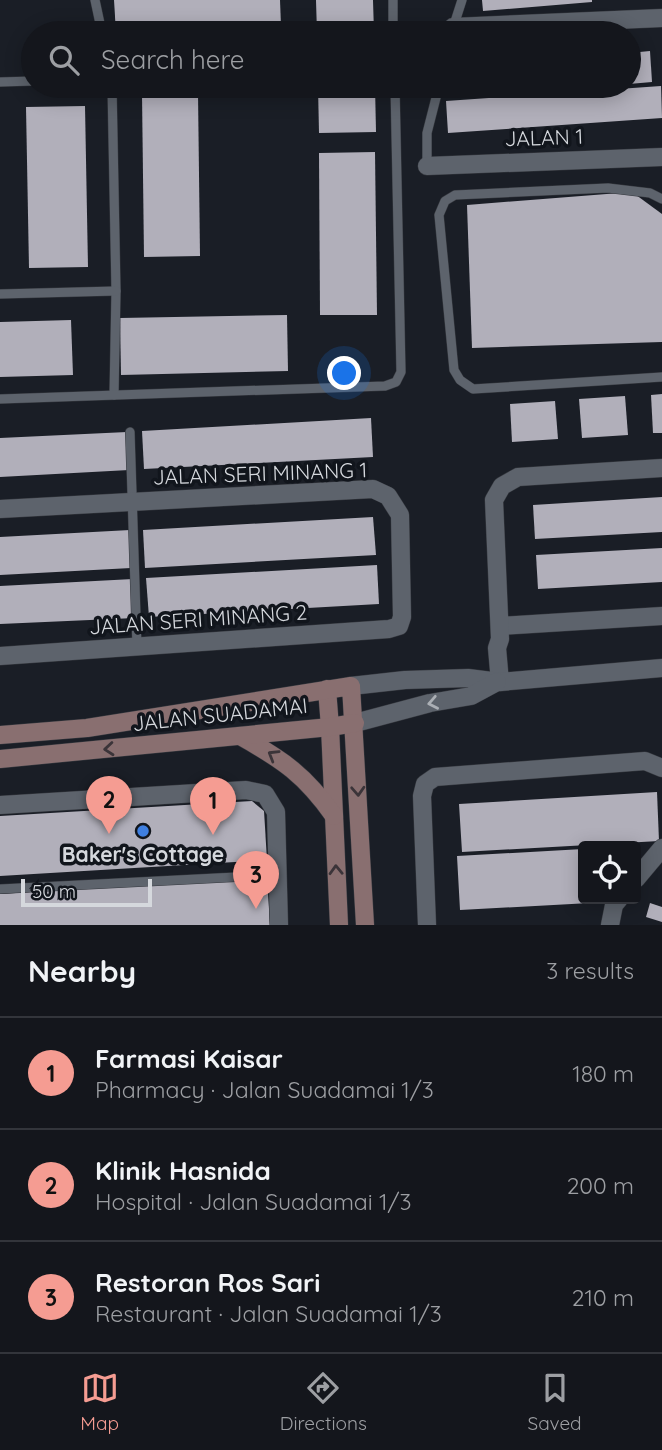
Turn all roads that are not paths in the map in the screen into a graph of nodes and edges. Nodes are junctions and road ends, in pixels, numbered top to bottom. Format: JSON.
{"nodes":[{"id":1,"x":95,"y":0,"type":"edge"},
{"id":2,"x":393,"y":0,"type":"edge"},
{"id":3,"x":462,"y":0,"type":"edge"},
{"id":4,"x":662,"y":19,"type":"edge"},
{"id":5,"x":99,"y":21,"type":"edge"},
{"id":6,"x":393,"y":21,"type":"edge"},
{"id":7,"x":455,"y":21,"type":"edge"},
{"id":8,"x":624,"y":21,"type":"edge"},
{"id":9,"x":0,"y":82,"type":"edge"},
{"id":10,"x":21,"y":82,"type":"edge"},
{"id":11,"x":112,"y":98,"type":"edge"},
{"id":12,"x":395,"y":98,"type":"edge"},
{"id":13,"x":436,"y":98,"type":"edge"},
{"id":14,"x":662,"y":157,"type":"edge"},
{"id":15,"x":427,"y":166,"type":"joint"},
{"id":16,"x":662,"y":199,"type":"edge"},
{"id":17,"x":116,"y":291,"type":"junction"},
{"id":18,"x":0,"y":294,"type":"edge"},
{"id":19,"x":662,"y":377,"type":"edge"},
{"id":20,"x":114,"y":395,"type":"junction"},
{"id":21,"x":0,"y":399,"type":"edge"},
{"id":22,"x":130,"y":432,"type":"dead end"},
{"id":23,"x":662,"y":468,"type":"edge"},
{"id":24,"x":133,"y":502,"type":"junction"},
{"id":25,"x":0,"y":509,"type":"edge"},
{"id":26,"x":662,"y":616,"type":"edge"},
{"id":27,"x":399,"y":626,"type":"joint"},
{"id":28,"x":502,"y":640,"type":"junction"},
{"id":29,"x":137,"y":647,"type":"junction"},
{"id":30,"x":0,"y":656,"type":"edge"},
{"id":31,"x":662,"y":668,"type":"edge"},
{"id":32,"x":502,"y":682,"type":"junction"},
{"id":33,"x":351,"y":686,"type":"junction"},
{"id":34,"x":327,"y":689,"type":"junction"},
{"id":35,"x":355,"y":723,"type":"junction"},
{"id":36,"x":330,"y":727,"type":"junction"},
{"id":37,"x":0,"y":735,"type":"edge"},
{"id":38,"x":240,"y":736,"type":"junction"},
{"id":39,"x":0,"y":759,"type":"edge"},
{"id":40,"x":662,"y":768,"type":"edge"},
{"id":41,"x":0,"y":805,"type":"edge"},
{"id":42,"x":334,"y":816,"type":"junction"},
{"id":43,"x":662,"y":848,"type":"edge"},
{"id":44,"x":641,"y":873,"type":"edge"},
{"id":45,"x":278,"y":875,"type":"junction"},
{"id":46,"x":0,"y":889,"type":"edge"},
{"id":47,"x":615,"y":904,"type":"edge"},
{"id":48,"x":279,"y":925,"type":"edge"},
{"id":49,"x":339,"y":925,"type":"edge"},
{"id":50,"x":365,"y":925,"type":"edge"},
{"id":51,"x":427,"y":925,"type":"edge"},
{"id":52,"x":610,"y":925,"type":"edge"}],
"edges":[{"from":1,"to":5,"type":"lane"},
{"from":2,"to":6,"type":"lane"},
{"from":3,"to":7,"type":"lane"},
{"from":4,"to":8,"type":"street"},
{"from":9,"to":10,"type":"lane"},
{"from":11,"to":17,"type":"lane"},
{"from":12,"to":20,"type":"lane"},
{"from":13,"to":15,"type":"lane"},
{"from":14,"to":15,"type":"street","name":"JALAN 1"},
{"from":16,"to":19,"type":"lane"},
{"from":17,"to":18,"type":"lane"},
{"from":17,"to":20,"type":"lane"},
{"from":20,"to":21,"type":"lane"},
{"from":22,"to":24,"type":"lane"},
{"from":23,"to":28,"type":"street"},
{"from":24,"to":25,"type":"street","name":"JALAN SERI MINANG 1"},
{"from":24,"to":27,"type":"street","name":"JALAN SERI MINANG 1"},
{"from":24,"to":29,"type":"lane"},
{"from":26,"to":28,"type":"street"},
{"from":27,"to":29,"type":"street","name":"JALAN SERI MINANG 2"},
{"from":28,"to":32,"type":"street"},
{"from":29,"to":30,"type":"street","name":"JALAN SERI MINANG 2"},
{"from":31,"to":32,"type":"street"},
{"from":32,"to":33,"type":"street"},
{"from":32,"to":35,"type":"street","one_way":true},
{"from":33,"to":34,"type":"main road","name":"JALAN SUADAMAI"},
{"from":33,"to":35,"type":"main road"},
{"from":34,"to":36,"type":"main road"},
{"from":34,"to":37,"type":"main road","name":"JALAN SUADAMAI"},
{"from":35,"to":36,"type":"main road"},
{"from":35,"to":50,"type":"main road","one_way":true},
{"from":36,"to":38,"type":"main road","name":"JALAN SUADAMAI"},
{"from":36,"to":42,"type":"main road","name":"JALAN SUADAMAI"},
{"from":38,"to":39,"type":"main road","name":"JALAN SUADAMAI","one_way":true},
{"from":42,"to":38,"type":"main road","one_way":true},
{"from":40,"to":51,"type":"street"},
{"from":41,"to":45,"type":"street"},
{"from":49,"to":42,"type":"main road","name":"JALAN SUADAMAI","one_way":true},
{"from":43,"to":44,"type":"street"},
{"from":45,"to":46,"type":"lane"},
{"from":45,"to":48,"type":"street"},
{"from":47,"to":52,"type":"street"}]}
